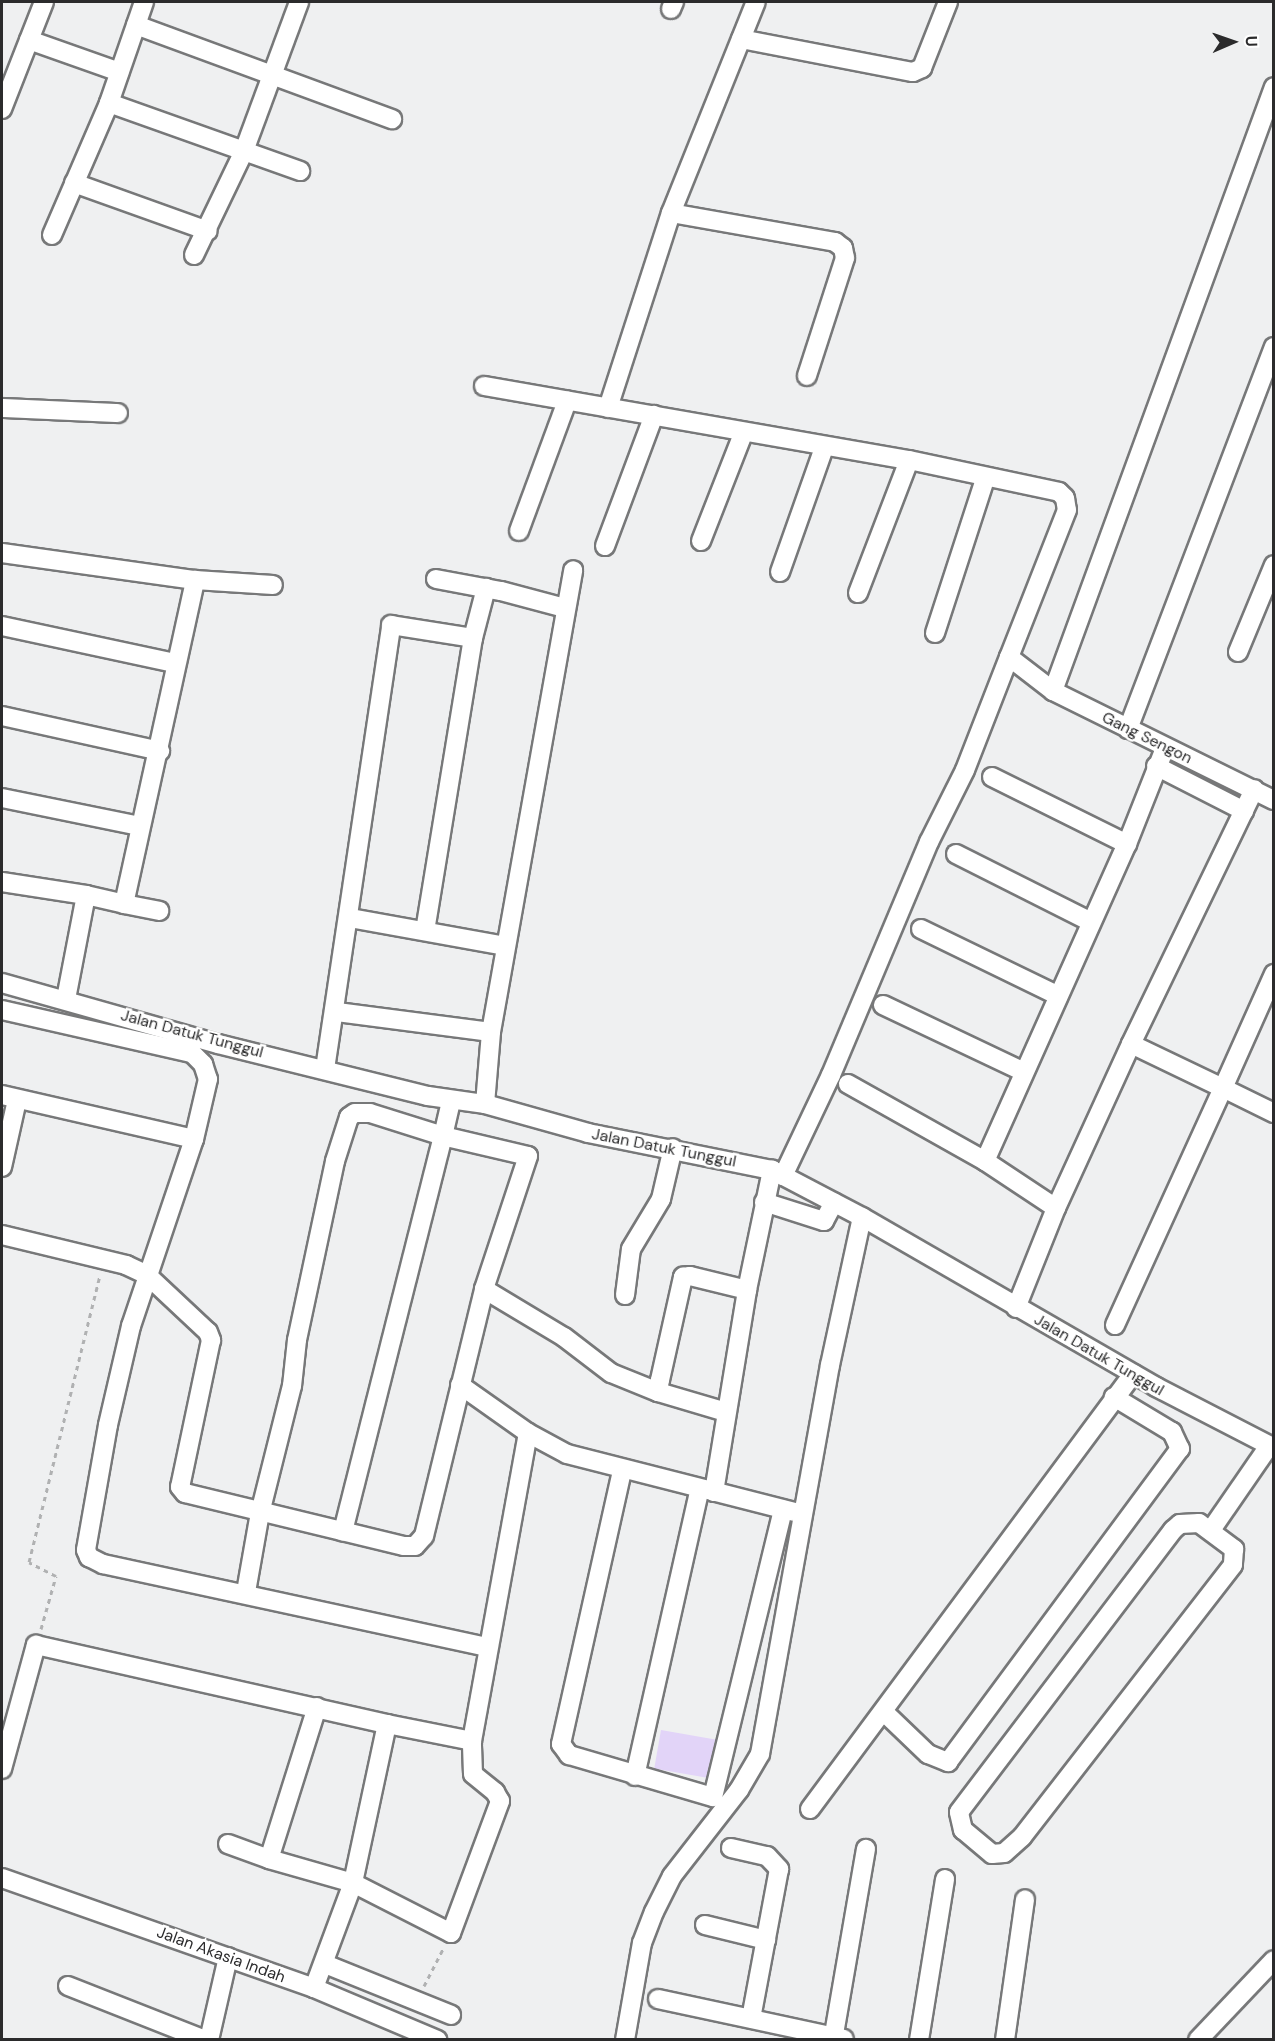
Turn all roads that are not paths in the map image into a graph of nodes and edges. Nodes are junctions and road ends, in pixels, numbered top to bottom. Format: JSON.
{"nodes":[{"id":1,"x":44,"y":2,"type":"edge"},
{"id":2,"x":144,"y":2,"type":"edge"},
{"id":3,"x":299,"y":2,"type":"edge"},
{"id":4,"x":756,"y":2,"type":"edge"},
{"id":5,"x":948,"y":2,"type":"edge"},
{"id":6,"x":136,"y":25,"type":"junction"},
{"id":7,"x":741,"y":39,"type":"junction"},
{"id":8,"x":29,"y":40,"type":"junction"},
{"id":9,"x":120,"y":72,"type":"junction"},
{"id":10,"x":271,"y":75,"type":"junction"},
{"id":11,"x":1274,"y":87,"type":"edge"},
{"id":12,"x":109,"y":103,"type":"junction"},
{"id":13,"x":2,"y":109,"type":"edge"},
{"id":14,"x":392,"y":119,"type":"dead end"},
{"id":15,"x":244,"y":151,"type":"junction"},
{"id":16,"x":300,"y":171,"type":"dead end"},
{"id":17,"x":75,"y":183,"type":"junction"},
{"id":18,"x":671,"y":213,"type":"junction"},
{"id":19,"x":208,"y":231,"type":"junction"},
{"id":20,"x":52,"y":235,"type":"dead end"},
{"id":21,"x":194,"y":255,"type":"dead end"},
{"id":22,"x":1274,"y":347,"type":"edge"},
{"id":23,"x":807,"y":376,"type":"dead end"},
{"id":24,"x":484,"y":386,"type":"dead end"},
{"id":25,"x":567,"y":401,"type":"junction"},
{"id":26,"x":2,"y":408,"type":"edge"},
{"id":27,"x":608,"y":408,"type":"junction"},
{"id":28,"x":118,"y":413,"type":"dead end"},
{"id":29,"x":654,"y":416,"type":"junction"},
{"id":30,"x":742,"y":434,"type":"junction"},
{"id":31,"x":824,"y":448,"type":"junction"},
{"id":32,"x":909,"y":460,"type":"junction"},
{"id":33,"x":985,"y":479,"type":"junction"},
{"id":34,"x":519,"y":531,"type":"dead end"},
{"id":35,"x":701,"y":541,"type":"dead end"},
{"id":36,"x":605,"y":546,"type":"dead end"},
{"id":37,"x":2,"y":553,"type":"edge"},
{"id":38,"x":1274,"y":565,"type":"edge"},
{"id":39,"x":573,"y":570,"type":"dead end"},
{"id":40,"x":780,"y":572,"type":"dead end"},
{"id":41,"x":436,"y":579,"type":"dead end"},
{"id":42,"x":195,"y":580,"type":"junction"},
{"id":43,"x":273,"y":585,"type":"dead end"},
{"id":44,"x":486,"y":588,"type":"junction"},
{"id":45,"x":858,"y":594,"type":"dead end"},
{"id":46,"x":1266,"y":603,"type":"edge"},
{"id":47,"x":565,"y":608,"type":"junction"},
{"id":48,"x":2,"y":626,"type":"edge"},
{"id":49,"x":935,"y":633,"type":"dead end"},
{"id":50,"x":473,"y":638,"type":"junction"},
{"id":51,"x":1238,"y":652,"type":"dead end"},
{"id":52,"x":1010,"y":657,"type":"junction"},
{"id":53,"x":175,"y":663,"type":"junction"},
{"id":54,"x":1053,"y":691,"type":"junction"},
{"id":55,"x":2,"y":716,"type":"edge"},
{"id":56,"x":1128,"y":729,"type":"junction"},
{"id":57,"x":1165,"y":748,"type":"junction"},
{"id":58,"x":160,"y":751,"type":"junction"},
{"id":59,"x":1156,"y":766,"type":"junction"},
{"id":60,"x":992,"y":777,"type":"dead end"},
{"id":61,"x":1254,"y":789,"type":"junction"},
{"id":62,"x":2,"y":798,"type":"edge"},
{"id":63,"x":1274,"y":800,"type":"edge"},
{"id":64,"x":1244,"y":811,"type":"junction"},
{"id":65,"x":140,"y":826,"type":"junction"},
{"id":66,"x":1127,"y":844,"type":"junction"},
{"id":67,"x":956,"y":854,"type":"dead end"},
{"id":68,"x":2,"y":882,"type":"edge"},
{"id":69,"x":86,"y":895,"type":"junction"},
{"id":70,"x":124,"y":904,"type":"junction"},
{"id":71,"x":159,"y":911,"type":"dead end"},
{"id":72,"x":350,"y":918,"type":"junction"},
{"id":73,"x":1091,"y":922,"type":"junction"},
{"id":74,"x":921,"y":929,"type":"dead end"},
{"id":75,"x":425,"y":931,"type":"junction"},
{"id":76,"x":506,"y":946,"type":"junction"},
{"id":77,"x":1274,"y":974,"type":"edge"},
{"id":78,"x":2,"y":983,"type":"edge"},
{"id":79,"x":1059,"y":996,"type":"junction"},
{"id":80,"x":66,"y":999,"type":"junction"},
{"id":81,"x":884,"y":1005,"type":"dead end"},
{"id":82,"x":2,"y":1010,"type":"edge"},
{"id":83,"x":337,"y":1012,"type":"junction"},
{"id":84,"x":491,"y":1032,"type":"junction"},
{"id":85,"x":1131,"y":1044,"type":"junction"},
{"id":86,"x":325,"y":1070,"type":"junction"},
{"id":87,"x":1024,"y":1072,"type":"junction"},
{"id":88,"x":848,"y":1084,"type":"dead end"},
{"id":89,"x":1223,"y":1088,"type":"junction"},
{"id":90,"x":9,"y":1097,"type":"edge"},
{"id":91,"x":450,"y":1100,"type":"junction"},
{"id":92,"x":485,"y":1104,"type":"junction"},
{"id":93,"x":1274,"y":1113,"type":"edge"},
{"id":94,"x":443,"y":1136,"type":"junction"},
{"id":95,"x":194,"y":1139,"type":"junction"},
{"id":96,"x":673,"y":1148,"type":"junction"},
{"id":97,"x":985,"y":1161,"type":"junction"},
{"id":98,"x":2,"y":1167,"type":"edge"},
{"id":99,"x":778,"y":1173,"type":"junction"},
{"id":100,"x":764,"y":1202,"type":"junction"},
{"id":101,"x":834,"y":1202,"type":"junction"},
{"id":102,"x":1056,"y":1208,"type":"junction"},
{"id":103,"x":862,"y":1217,"type":"junction"},
{"id":104,"x":2,"y":1236,"type":"edge"},
{"id":105,"x":147,"y":1275,"type":"junction"},
{"id":106,"x":484,"y":1289,"type":"junction"},
{"id":107,"x":747,"y":1290,"type":"junction"},
{"id":108,"x":625,"y":1295,"type":"dead end"},
{"id":109,"x":1016,"y":1308,"type":"junction"},
{"id":110,"x":1115,"y":1325,"type":"dead end"},
{"id":111,"x":1133,"y":1374,"type":"junction"},
{"id":112,"x":460,"y":1385,"type":"junction"},
{"id":113,"x":658,"y":1392,"type":"junction"},
{"id":114,"x":1114,"y":1396,"type":"junction"},
{"id":115,"x":726,"y":1412,"type":"junction"},
{"id":116,"x":528,"y":1433,"type":"junction"},
{"id":117,"x":1271,"y":1447,"type":"edge"},
{"id":118,"x":622,"y":1471,"type":"junction"},
{"id":119,"x":707,"y":1491,"type":"junction"},
{"id":120,"x":783,"y":1509,"type":"junction"},
{"id":121,"x":260,"y":1513,"type":"junction"},
{"id":122,"x":804,"y":1515,"type":"junction"},
{"id":123,"x":1211,"y":1530,"type":"junction"},
{"id":124,"x":343,"y":1532,"type":"junction"},
{"id":125,"x":246,"y":1592,"type":"junction"},
{"id":126,"x":486,"y":1647,"type":"junction"},
{"id":127,"x":317,"y":1707,"type":"junction"},
{"id":128,"x":884,"y":1712,"type":"junction"},
{"id":129,"x":387,"y":1724,"type":"junction"},
{"id":130,"x":472,"y":1741,"type":"junction"},
{"id":131,"x":2,"y":1768,"type":"edge"},
{"id":132,"x":635,"y":1776,"type":"junction"},
{"id":133,"x":810,"y":1809,"type":"dead end"},
{"id":134,"x":228,"y":1844,"type":"dead end"},
{"id":135,"x":731,"y":1848,"type":"dead end"},
{"id":136,"x":866,"y":1849,"type":"dead end"},
{"id":137,"x":269,"y":1859,"type":"junction"},
{"id":138,"x":2,"y":1878,"type":"edge"},
{"id":139,"x":945,"y":1879,"type":"dead end"},
{"id":140,"x":353,"y":1883,"type":"junction"},
{"id":141,"x":1025,"y":1899,"type":"dead end"},
{"id":142,"x":705,"y":1925,"type":"dead end"},
{"id":143,"x":766,"y":1940,"type":"junction"},
{"id":144,"x":228,"y":1957,"type":"junction"},
{"id":145,"x":1274,"y":1960,"type":"edge"},
{"id":146,"x":325,"y":1964,"type":"junction"},
{"id":147,"x":68,"y":1986,"type":"dead end"},
{"id":148,"x":314,"y":1988,"type":"junction"},
{"id":149,"x":658,"y":1999,"type":"dead end"},
{"id":150,"x":451,"y":2015,"type":"dead end"},
{"id":151,"x":751,"y":2019,"type":"junction"},
{"id":152,"x":837,"y":2039,"type":"edge"},
{"id":153,"x":207,"y":2040,"type":"edge"},
{"id":154,"x":437,"y":2040,"type":"edge"},
{"id":155,"x":625,"y":2040,"type":"edge"},
{"id":156,"x":919,"y":2040,"type":"edge"},
{"id":157,"x":1005,"y":2040,"type":"edge"},
{"id":158,"x":1198,"y":2040,"type":"edge"}],
"edges":[{"from":1,"to":8,"type":"street"},
{"from":2,"to":6,"type":"street"},
{"from":3,"to":10,"type":"street"},
{"from":4,"to":7,"type":"street"},
{"from":5,"to":7,"type":"street"},
{"from":6,"to":9,"type":"street"},
{"from":6,"to":10,"type":"street"},
{"from":7,"to":18,"type":"street"},
{"from":8,"to":9,"type":"street"},
{"from":8,"to":13,"type":"street"},
{"from":9,"to":12,"type":"street"},
{"from":10,"to":14,"type":"street"},
{"from":10,"to":15,"type":"street"},
{"from":11,"to":54,"type":"street"},
{"from":12,"to":15,"type":"street"},
{"from":12,"to":17,"type":"street"},
{"from":15,"to":16,"type":"street"},
{"from":15,"to":19,"type":"street"},
{"from":17,"to":19,"type":"street"},
{"from":17,"to":20,"type":"street"},
{"from":18,"to":23,"type":"street"},
{"from":18,"to":27,"type":"street"},
{"from":19,"to":21,"type":"street"},
{"from":22,"to":56,"type":"street"},
{"from":24,"to":25,"type":"street"},
{"from":25,"to":27,"type":"street"},
{"from":25,"to":34,"type":"street"},
{"from":26,"to":28,"type":"street"},
{"from":27,"to":29,"type":"street"},
{"from":29,"to":30,"type":"street"},
{"from":29,"to":36,"type":"street"},
{"from":30,"to":31,"type":"street"},
{"from":30,"to":35,"type":"street"},
{"from":31,"to":32,"type":"street"},
{"from":31,"to":40,"type":"street"},
{"from":32,"to":33,"type":"street"},
{"from":32,"to":45,"type":"street"},
{"from":33,"to":49,"type":"street"},
{"from":33,"to":52,"type":"street"},
{"from":37,"to":42,"type":"street"},
{"from":38,"to":46,"type":"street"},
{"from":39,"to":47,"type":"street"},
{"from":41,"to":44,"type":"street"},
{"from":42,"to":43,"type":"street"},
{"from":42,"to":53,"type":"street"},
{"from":44,"to":47,"type":"street"},
{"from":44,"to":50,"type":"street"},
{"from":46,"to":51,"type":"street"},
{"from":47,"to":76,"type":"street"},
{"from":48,"to":53,"type":"street"},
{"from":50,"to":72,"type":"street"},
{"from":50,"to":75,"type":"street"},
{"from":52,"to":54,"type":"street","name":"Gang Sengon"},
{"from":52,"to":99,"type":"street"},
{"from":53,"to":58,"type":"street"},
{"from":54,"to":56,"type":"street","name":"Gang Sengon"},
{"from":55,"to":58,"type":"street"},
{"from":56,"to":57,"type":"street","name":"Gang Sengon"},
{"from":57,"to":59,"type":"street"},
{"from":57,"to":61,"type":"street","name":"Gang Sengon"},
{"from":58,"to":65,"type":"street"},
{"from":59,"to":64,"type":"street"},
{"from":59,"to":66,"type":"street"},
{"from":60,"to":66,"type":"street"},
{"from":61,"to":63,"type":"street","name":"Gang Sengon"},
{"from":61,"to":64,"type":"street"},
{"from":62,"to":65,"type":"street"},
{"from":64,"to":85,"type":"street"},
{"from":65,"to":70,"type":"street"},
{"from":66,"to":73,"type":"street"},
{"from":67,"to":73,"type":"street"},
{"from":68,"to":69,"type":"street"},
{"from":69,"to":70,"type":"street"},
{"from":69,"to":80,"type":"street"},
{"from":70,"to":71,"type":"street"},
{"from":72,"to":75,"type":"street"},
{"from":72,"to":83,"type":"street"},
{"from":73,"to":79,"type":"street"},
{"from":74,"to":79,"type":"street"},
{"from":75,"to":76,"type":"street"},
{"from":76,"to":84,"type":"street"},
{"from":77,"to":89,"type":"street"},
{"from":78,"to":80,"type":"street","name":"Jalan Datuk Tunggul"},
{"from":79,"to":87,"type":"street"},
{"from":80,"to":86,"type":"street","name":"Jalan Datuk Tunggul"},
{"from":81,"to":87,"type":"street"},
{"from":82,"to":95,"type":"street"},
{"from":83,"to":84,"type":"street"},
{"from":83,"to":86,"type":"street"},
{"from":84,"to":92,"type":"street"},
{"from":85,"to":89,"type":"street"},
{"from":85,"to":102,"type":"street"},
{"from":86,"to":91,"type":"street","name":"Jalan Datuk Tunggul"},
{"from":87,"to":97,"type":"street"},
{"from":88,"to":97,"type":"street"},
{"from":89,"to":93,"type":"street"},
{"from":89,"to":110,"type":"street"},
{"from":90,"to":95,"type":"street"},
{"from":90,"to":98,"type":"street"},
{"from":91,"to":92,"type":"street","name":"Jalan Datuk Tunggul"},
{"from":91,"to":94,"type":"street"},
{"from":92,"to":96,"type":"street","name":"Jalan Datuk Tunggul"},
{"from":94,"to":106,"type":"street"},
{"from":94,"to":121,"type":"street"},
{"from":94,"to":124,"type":"street"},
{"from":95,"to":105,"type":"street"},
{"from":96,"to":99,"type":"street","name":"Jalan Datuk Tunggul"},
{"from":96,"to":108,"type":"street"},
{"from":97,"to":102,"type":"street"},
{"from":99,"to":100,"type":"street"},
{"from":99,"to":101,"type":"street","name":"Jalan Datuk Tunggul"},
{"from":100,"to":101,"type":"street"},
{"from":100,"to":107,"type":"street"},
{"from":101,"to":103,"type":"street","name":"Jalan Datuk Tunggul"},
{"from":102,"to":109,"type":"street"},
{"from":103,"to":109,"type":"street","name":"Jalan Datuk Tunggul"},
{"from":103,"to":122,"type":"street"},
{"from":104,"to":105,"type":"street"},
{"from":105,"to":121,"type":"street"},
{"from":105,"to":125,"type":"street"},
{"from":106,"to":112,"type":"street"},
{"from":106,"to":113,"type":"street"},
{"from":107,"to":113,"type":"street"},
{"from":107,"to":115,"type":"street"},
{"from":109,"to":111,"type":"street","name":"Jalan Datuk Tunggul"},
{"from":111,"to":114,"type":"street"},
{"from":111,"to":117,"type":"street","name":"Jalan Datuk Tunggul"},
{"from":112,"to":116,"type":"street"},
{"from":112,"to":124,"type":"street"},
{"from":113,"to":115,"type":"street"},
{"from":114,"to":128,"type":"street"},
{"from":114,"to":128,"type":"street"},
{"from":115,"to":119,"type":"street"},
{"from":116,"to":118,"type":"street"},
{"from":116,"to":126,"type":"street"},
{"from":117,"to":123,"type":"street"},
{"from":118,"to":119,"type":"street"},
{"from":118,"to":132,"type":"street"},
{"from":119,"to":120,"type":"street"},
{"from":119,"to":132,"type":"street"},
{"from":120,"to":122,"type":"street"},
{"from":120,"to":132,"type":"street"},
{"from":121,"to":124,"type":"street"},
{"from":121,"to":125,"type":"street"},
{"from":122,"to":155,"type":"street"},
{"from":123,"to":123,"type":"street"},
{"from":125,"to":126,"type":"street"},
{"from":126,"to":130,"type":"street"},
{"from":127,"to":129,"type":"street"},
{"from":127,"to":131,"type":"street"},
{"from":127,"to":137,"type":"street"},
{"from":128,"to":133,"type":"street"},
{"from":129,"to":130,"type":"street"},
{"from":129,"to":140,"type":"street"},
{"from":130,"to":140,"type":"street"},
{"from":134,"to":137,"type":"street"},
{"from":135,"to":143,"type":"street"},
{"from":136,"to":152,"type":"street"},
{"from":137,"to":140,"type":"street"},
{"from":138,"to":144,"type":"street","name":"Jalan Akasia Indah"},
{"from":139,"to":156,"type":"street"},
{"from":140,"to":146,"type":"street"},
{"from":141,"to":157,"type":"street"},
{"from":142,"to":143,"type":"street"},
{"from":143,"to":151,"type":"street"},
{"from":144,"to":148,"type":"street","name":"Jalan Akasia Indah"},
{"from":144,"to":153,"type":"street"},
{"from":145,"to":158,"type":"street"},
{"from":146,"to":148,"type":"street"},
{"from":146,"to":150,"type":"street"},
{"from":147,"to":153,"type":"street"},
{"from":148,"to":154,"type":"street","name":"Jalan Akasia Indah"},
{"from":149,"to":151,"type":"street"},
{"from":151,"to":152,"type":"street"}]}
